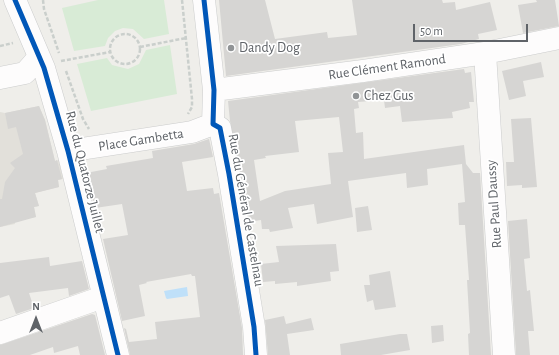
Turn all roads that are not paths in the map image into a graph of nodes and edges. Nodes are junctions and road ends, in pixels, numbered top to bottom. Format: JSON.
{"nodes":[{"id":1,"x":15,"y":0,"type":"edge"},
{"id":2,"x":204,"y":0,"type":"edge"},
{"id":3,"x":559,"y":38,"type":"edge"},
{"id":4,"x":484,"y":53,"type":"junction"},
{"id":5,"x":32,"y":65,"type":"junction"},
{"id":6,"x":0,"y":78,"type":"edge"},
{"id":7,"x":214,"y":90,"type":"junction"},
{"id":8,"x":0,"y":94,"type":"edge"},
{"id":9,"x":213,"y":124,"type":"junction"},
{"id":10,"x":68,"y":151,"type":"junction"},
{"id":11,"x":103,"y":297,"type":"junction"},
{"id":12,"x":0,"y":334,"type":"edge"},
{"id":13,"x":118,"y":355,"type":"edge"},
{"id":14,"x":256,"y":355,"type":"edge"},
{"id":15,"x":504,"y":355,"type":"edge"}],
"edges":[{"from":1,"to":5,"type":"street","name":"Rue du Quatorze Juillet"},
{"from":2,"to":7,"type":"street","name":"Rue du Général de Castelnau"},
{"from":3,"to":4,"type":"street","name":"Rue Clément Ramond"},
{"from":4,"to":7,"type":"street","name":"Rue Clément Ramond"},
{"from":4,"to":15,"type":"street","name":"Rue Paul Daussy"},
{"from":5,"to":6,"type":"street"},
{"from":5,"to":8,"type":"street"},
{"from":5,"to":10,"type":"street","name":"Rue du Quatorze Juillet"},
{"from":7,"to":9,"type":"street","name":"Rue du Général de Castelnau"},
{"from":9,"to":10,"type":"street","name":"Place Gambetta"},
{"from":9,"to":14,"type":"street","name":"Rue du Général de Castelnau"},
{"from":10,"to":11,"type":"street","name":"Rue du Quatorze Juillet"},
{"from":11,"to":12,"type":"street"},
{"from":11,"to":13,"type":"street","name":"Rue du Quatorze Juillet"}]}
